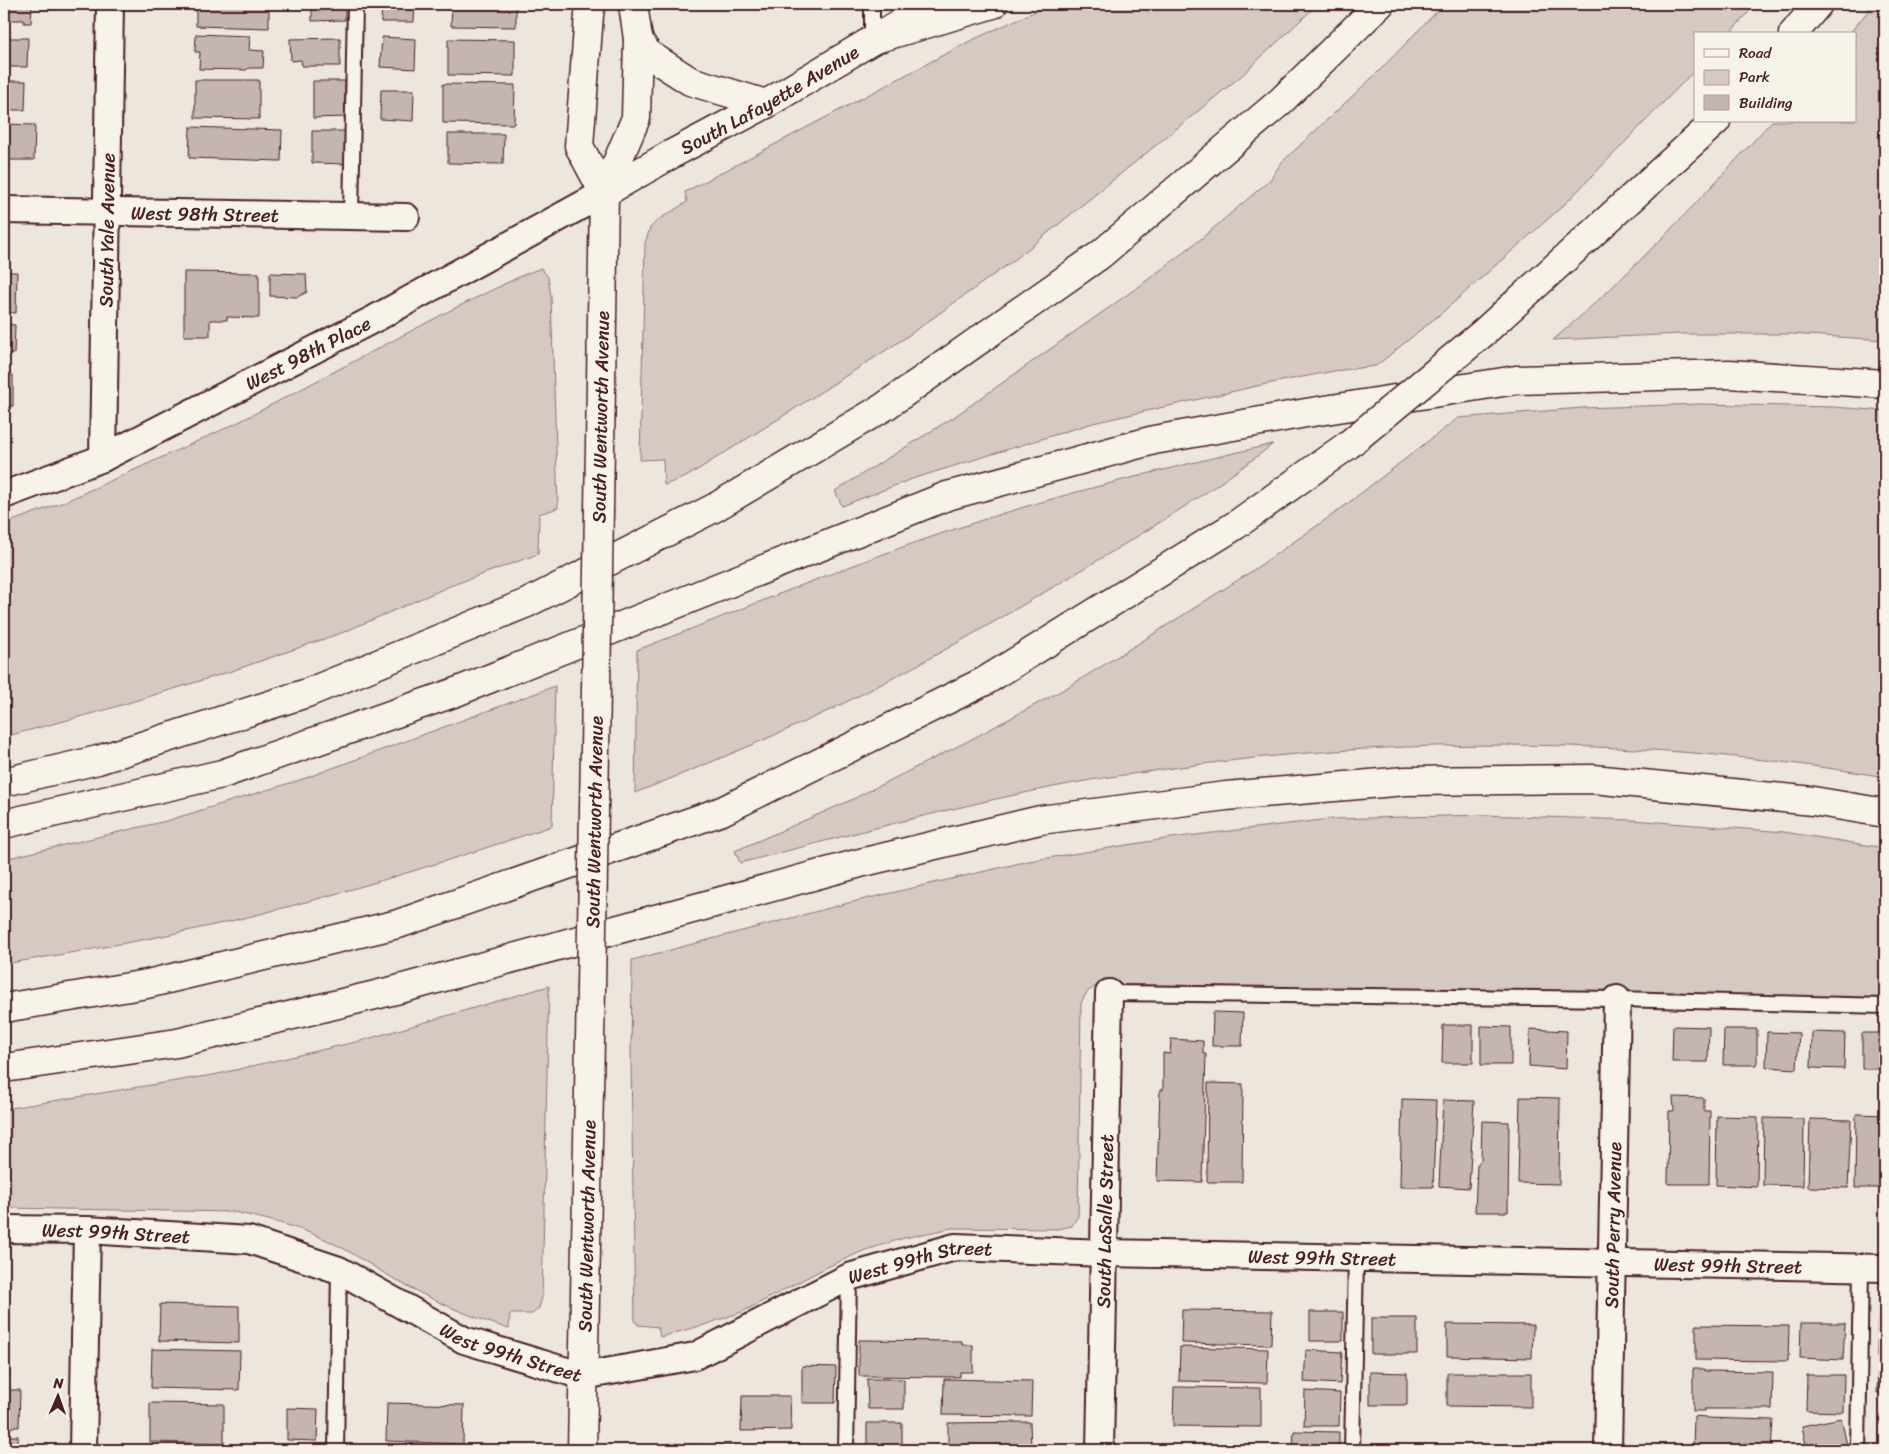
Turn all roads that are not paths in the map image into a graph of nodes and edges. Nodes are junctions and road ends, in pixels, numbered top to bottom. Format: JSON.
{"nodes":[{"id":1,"x":110,"y":4,"type":"edge"},
{"id":2,"x":355,"y":4,"type":"edge"},
{"id":3,"x":591,"y":4,"type":"edge"},
{"id":4,"x":634,"y":4,"type":"edge"},
{"id":5,"x":872,"y":4,"type":"edge"},
{"id":6,"x":933,"y":4,"type":"edge"},
{"id":7,"x":993,"y":4,"type":"edge"},
{"id":8,"x":1380,"y":4,"type":"edge"},
{"id":9,"x":1818,"y":4,"type":"edge"},
{"id":10,"x":1795,"y":32,"type":"edge"},
{"id":11,"x":638,"y":39,"type":"junction"},
{"id":12,"x":872,"y":40,"type":"junction"},
{"id":13,"x":766,"y":104,"type":"junction"},
{"id":14,"x":1715,"y":122,"type":"edge"},
{"id":15,"x":604,"y":193,"type":"junction"},
{"id":16,"x":4,"y":210,"type":"edge"},
{"id":17,"x":106,"y":212,"type":"junction"},
{"id":18,"x":351,"y":216,"type":"junction"},
{"id":19,"x":406,"y":217,"type":"dead end"},
{"id":20,"x":1885,"y":384,"type":"edge"},
{"id":21,"x":103,"y":458,"type":"junction"},
{"id":22,"x":4,"y":495,"type":"edge"},
{"id":23,"x":4,"y":782,"type":"edge"},
{"id":24,"x":1885,"y":813,"type":"edge"},
{"id":25,"x":4,"y":824,"type":"edge"},
{"id":26,"x":1109,"y":993,"type":"joint"},
{"id":27,"x":1617,"y":999,"type":"junction"},
{"id":28,"x":1885,"y":1006,"type":"edge"},
{"id":29,"x":4,"y":1008,"type":"edge"},
{"id":30,"x":4,"y":1068,"type":"edge"},
{"id":31,"x":4,"y":1229,"type":"edge"},
{"id":32,"x":87,"y":1230,"type":"junction"},
{"id":33,"x":1104,"y":1253,"type":"junction"},
{"id":34,"x":1356,"y":1258,"type":"junction"},
{"id":35,"x":1611,"y":1262,"type":"junction"},
{"id":36,"x":1873,"y":1268,"type":"edge"},
{"id":37,"x":339,"y":1270,"type":"junction"},
{"id":38,"x":849,"y":1277,"type":"junction"},
{"id":39,"x":583,"y":1376,"type":"junction"},
{"id":40,"x":84,"y":1450,"type":"edge"},
{"id":41,"x":336,"y":1450,"type":"edge"},
{"id":42,"x":582,"y":1450,"type":"edge"},
{"id":43,"x":846,"y":1450,"type":"edge"},
{"id":44,"x":1100,"y":1450,"type":"edge"},
{"id":45,"x":1352,"y":1450,"type":"edge"},
{"id":46,"x":1608,"y":1450,"type":"edge"},
{"id":47,"x":1858,"y":1450,"type":"edge"}],
"edges":[{"from":1,"to":17,"type":"street","name":"South Yale Avenue"},
{"from":2,"to":18,"type":"lane"},
{"from":3,"to":15,"type":"main road","name":"South Wentworth Avenue"},
{"from":4,"to":11,"type":"main road","name":"South Wentworth Avenue"},
{"from":5,"to":12,"type":"lane"},
{"from":6,"to":12,"type":"main road","name":"South Lafayette Avenue"},
{"from":7,"to":12,"type":"main road"},
{"from":8,"to":23,"type":"main road"},
{"from":9,"to":10,"type":"main road"},
{"from":11,"to":13,"type":"main road"},
{"from":11,"to":15,"type":"main road","name":"South Wentworth Avenue"},
{"from":12,"to":13,"type":"main road","name":"South Lafayette Avenue"},
{"from":13,"to":15,"type":"main road","name":"South Lafayette Avenue"},
{"from":14,"to":29,"type":"main road","bridge":true},
{"from":15,"to":21,"type":"street","name":"West 98th Place"},
{"from":15,"to":39,"type":"main road","name":"South Wentworth Avenue","bridge":true},
{"from":16,"to":17,"type":"street","name":"West 98th Street"},
{"from":17,"to":18,"type":"street","name":"West 98th Street"},
{"from":17,"to":21,"type":"street","name":"South Yale Avenue"},
{"from":18,"to":19,"type":"street","name":"West 98th Street"},
{"from":20,"to":25,"type":"main road"},
{"from":21,"to":22,"type":"street","name":"West 98th Place"},
{"from":24,"to":30,"type":"main road"},
{"from":26,"to":27,"type":"lane"},
{"from":26,"to":33,"type":"street","name":"South LaSalle Street"},
{"from":27,"to":28,"type":"lane"},
{"from":27,"to":35,"type":"street","name":"South Perry Avenue"},
{"from":31,"to":32,"type":"street","name":"West 99th Street"},
{"from":32,"to":37,"type":"street","name":"West 99th Street"},
{"from":32,"to":40,"type":"street"},
{"from":33,"to":34,"type":"street","name":"West 99th Street"},
{"from":33,"to":38,"type":"street","name":"West 99th Street"},
{"from":33,"to":44,"type":"street","name":"South LaSalle Street"},
{"from":34,"to":35,"type":"street","name":"West 99th Street"},
{"from":34,"to":45,"type":"lane"},
{"from":35,"to":36,"type":"street","name":"West 99th Street"},
{"from":35,"to":46,"type":"street","name":"South Perry Avenue"},
{"from":36,"to":47,"type":"lane"},
{"from":37,"to":39,"type":"street","name":"West 99th Street"},
{"from":37,"to":41,"type":"lane"},
{"from":38,"to":39,"type":"street","name":"West 99th Street"},
{"from":38,"to":43,"type":"lane"},
{"from":39,"to":42,"type":"main road","name":"South Wentworth Avenue"}]}
